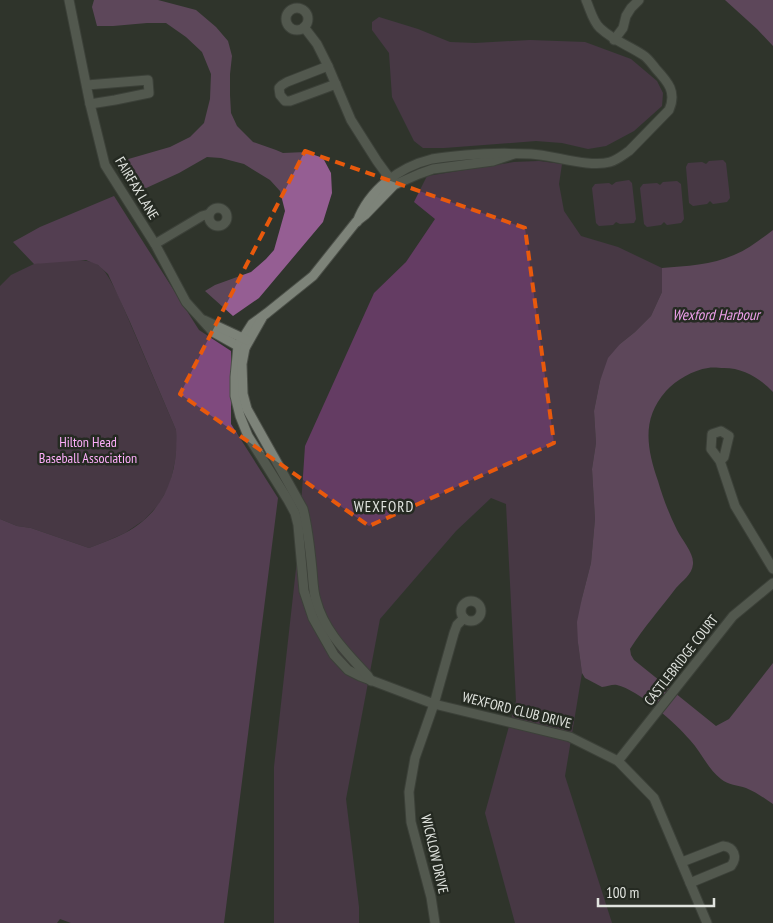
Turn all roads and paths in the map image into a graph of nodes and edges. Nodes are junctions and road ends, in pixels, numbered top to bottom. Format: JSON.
{"nodes":[{"id":1,"x":69,"y":0,"type":"edge"},
{"id":2,"x":586,"y":0,"type":"edge"},
{"id":3,"x":639,"y":0,"type":"edge"},
{"id":4,"x":304,"y":26,"type":"dead end"},
{"id":5,"x":614,"y":40,"type":"junction"},
{"id":6,"x":328,"y":66,"type":"junction"},
{"id":7,"x":336,"y":84,"type":"junction"},
{"id":8,"x":87,"y":86,"type":"junction"},
{"id":9,"x":90,"y":104,"type":"junction"},
{"id":10,"x":392,"y":182,"type":"junction"},
{"id":11,"x":209,"y":214,"type":"dead end"},
{"id":12,"x":155,"y":244,"type":"junction"},
{"id":13,"x":243,"y":343,"type":"junction"},
{"id":14,"x":720,"y":460,"type":"dead end"},
{"id":15,"x":773,"y":569,"type":"edge"},
{"id":16,"x":773,"y":583,"type":"edge"},
{"id":17,"x":464,"y":618,"type":"dead end"},
{"id":18,"x":434,"y":704,"type":"junction"},
{"id":19,"x":618,"y":761,"type":"junction"},
{"id":20,"x":682,"y":862,"type":"junction"},
{"id":21,"x":690,"y":883,"type":"junction"},
{"id":22,"x":436,"y":923,"type":"edge"},
{"id":23,"x":707,"y":923,"type":"edge"}],
"edges":[{"from":1,"to":8,"type":"street","name":"FAIRFAX LANE"},
{"from":2,"to":5,"type":"street","name":"WEXFORD CLUB DRIVE"},
{"from":3,"to":5,"type":"street"},
{"from":4,"to":6,"type":"street"},
{"from":5,"to":10,"type":"street","name":"WEXFORD CLUB DRIVE"},
{"from":6,"to":7,"type":"street"},
{"from":6,"to":7,"type":"street"},
{"from":7,"to":10,"type":"street"},
{"from":8,"to":9,"type":"street","name":"FAIRFAX LANE"},
{"from":8,"to":9,"type":"street"},
{"from":9,"to":12,"type":"street","name":"FAIRFAX LANE"},
{"from":10,"to":13,"type":"street","name":"WEXFORD CLUB DRIVE"},
{"from":11,"to":12,"type":"street"},
{"from":12,"to":13,"type":"street","name":"FAIRFAX LANE"},
{"from":13,"to":18,"type":"street","name":"WEXFORD CLUB DRIVE"},
{"from":14,"to":15,"type":"street"},
{"from":16,"to":19,"type":"street","name":"CASTLEBRIDGE COURT"},
{"from":17,"to":18,"type":"street","name":"WICKLOW DRIVE"},
{"from":18,"to":19,"type":"street","name":"WEXFORD CLUB DRIVE"},
{"from":18,"to":22,"type":"street","name":"WICKLOW DRIVE"},
{"from":19,"to":20,"type":"street","name":"WEXFORD CLUB DRIVE"},
{"from":20,"to":21,"type":"street","name":"WEXFORD CLUB DRIVE"},
{"from":20,"to":21,"type":"street"},
{"from":21,"to":23,"type":"street","name":"WEXFORD CLUB DRIVE"}]}
